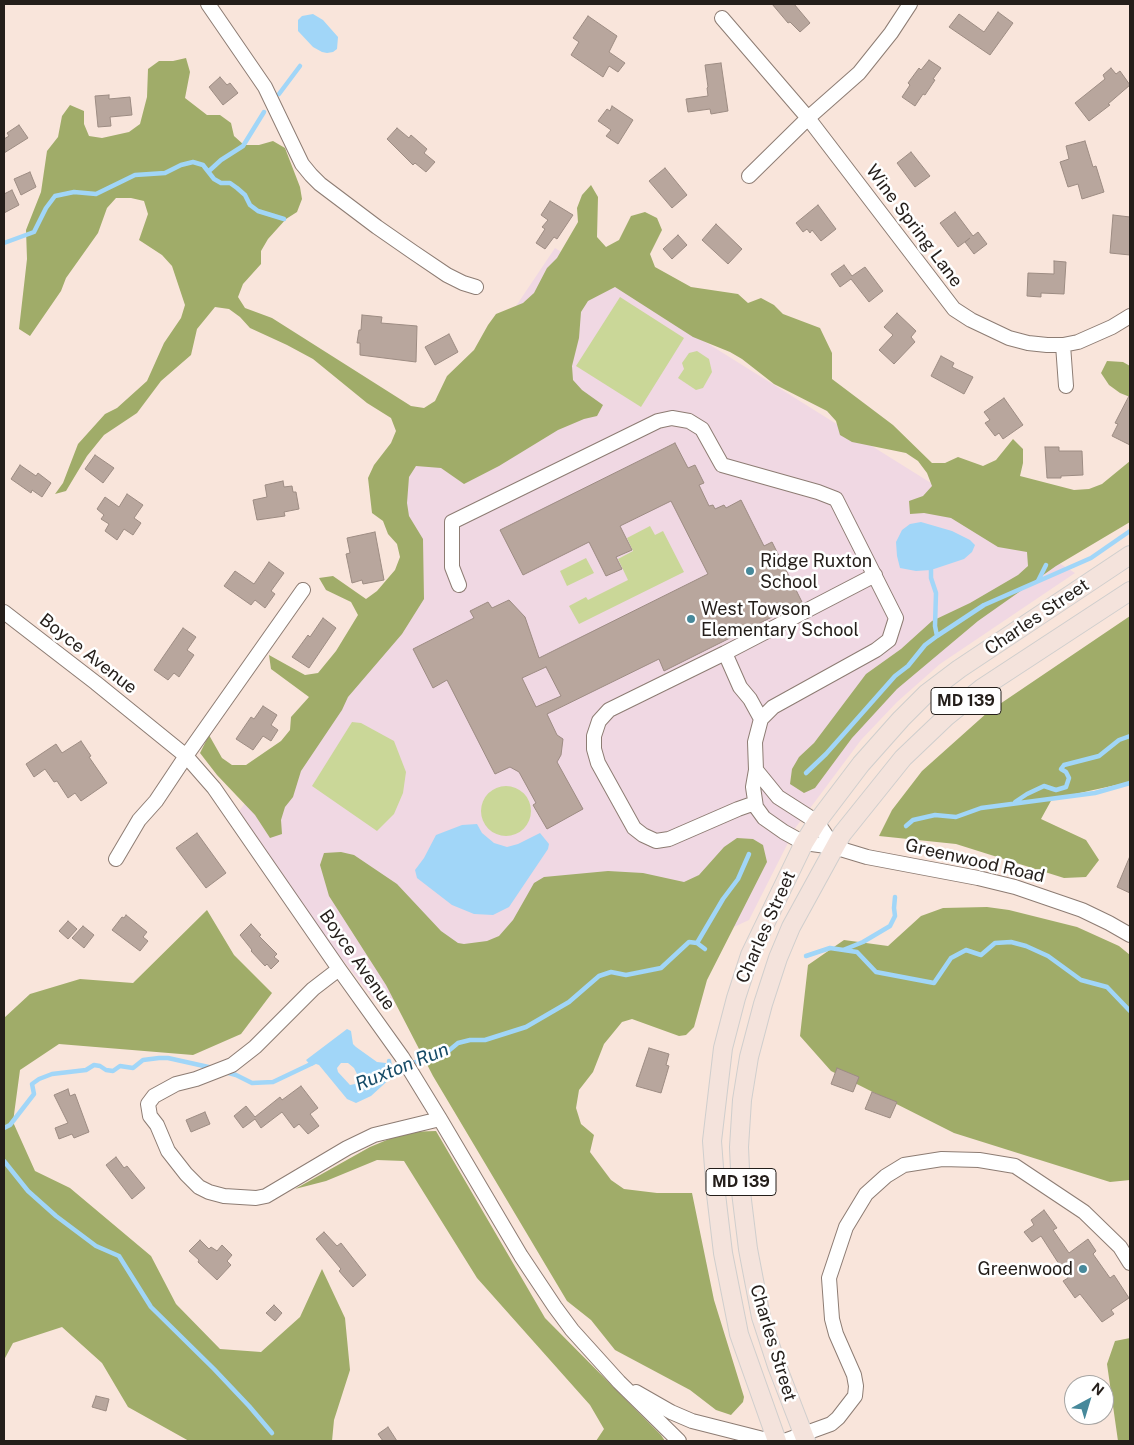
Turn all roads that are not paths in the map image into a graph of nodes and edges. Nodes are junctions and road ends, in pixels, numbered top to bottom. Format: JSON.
{"nodes":[{"id":1,"x":208,"y":4,"type":"edge"},
{"id":2,"x":910,"y":4,"type":"edge"},
{"id":3,"x":722,"y":18,"type":"dead end"},
{"id":4,"x":808,"y":118,"type":"junction"},
{"id":5,"x":749,"y":176,"type":"dead end"},
{"id":6,"x":476,"y":287,"type":"dead end"},
{"id":7,"x":1130,"y":316,"type":"edge"},
{"id":8,"x":1063,"y":346,"type":"junction"},
{"id":9,"x":1066,"y":386,"type":"dead end"},
{"id":10,"x":1130,"y":555,"type":"edge"},
{"id":11,"x":875,"y":575,"type":"junction"},
{"id":12,"x":459,"y":585,"type":"dead end"},
{"id":13,"x":303,"y":590,"type":"dead end"},
{"id":14,"x":1130,"y":591,"type":"edge"},
{"id":15,"x":4,"y":612,"type":"edge"},
{"id":16,"x":725,"y":653,"type":"junction"},
{"id":17,"x":761,"y":719,"type":"junction"},
{"id":18,"x":186,"y":756,"type":"junction"},
{"id":19,"x":756,"y":770,"type":"junction"},
{"id":20,"x":755,"y":803,"type":"junction"},
{"id":21,"x":817,"y":822,"type":"junction"},
{"id":22,"x":804,"y":843,"type":"junction"},
{"id":23,"x":834,"y":847,"type":"junction"},
{"id":24,"x":116,"y":859,"type":"dead end"},
{"id":25,"x":1130,"y":935,"type":"edge"},
{"id":26,"x":339,"y":969,"type":"junction"},
{"id":27,"x":440,"y":1119,"type":"junction"},
{"id":28,"x":1130,"y":1264,"type":"edge"},
{"id":29,"x":619,"y":1382,"type":"junction"},
{"id":30,"x":805,"y":1438,"type":"edge"},
{"id":31,"x":679,"y":1441,"type":"edge"},
{"id":32,"x":771,"y":1441,"type":"edge"},
{"id":33,"x":777,"y":1441,"type":"edge"},
{"id":34,"x":784,"y":1441,"type":"edge"}],
"edges":[{"from":1,"to":6,"type":"street"},
{"from":2,"to":4,"type":"street"},
{"from":3,"to":4,"type":"street","name":"Wine Spring Lane"},
{"from":4,"to":5,"type":"street"},
{"from":4,"to":8,"type":"street","name":"Wine Spring Lane"},
{"from":7,"to":8,"type":"street","name":"Wine Spring Lane"},
{"from":8,"to":9,"type":"street"},
{"from":10,"to":21,"type":"main road","name":"Charles Street","number":"MD 139"},
{"from":11,"to":12,"type":"street"},
{"from":11,"to":16,"type":"street"},
{"from":11,"to":17,"type":"street"},
{"from":13,"to":18,"type":"street"},
{"from":14,"to":23,"type":"main road","name":"Charles Street","number":"MD 139"},
{"from":15,"to":18,"type":"street","name":"Boyce Avenue"},
{"from":16,"to":17,"type":"street"},
{"from":16,"to":20,"type":"street"},
{"from":17,"to":19,"type":"street"},
{"from":18,"to":24,"type":"street"},
{"from":18,"to":26,"type":"street","name":"Boyce Avenue"},
{"from":19,"to":20,"type":"street"},
{"from":19,"to":21,"type":"street"},
{"from":20,"to":22,"type":"street"},
{"from":21,"to":22,"type":"main road","name":"Charles Street","number":"MD 139"},
{"from":21,"to":23,"type":"street"},
{"from":22,"to":23,"type":"street","name":"Greenwood Road"},
{"from":22,"to":33,"type":"main road","name":"Charles Street","number":"MD 139"},
{"from":23,"to":25,"type":"street","name":"Greenwood Road"},
{"from":23,"to":30,"type":"main road","name":"Charles Street","number":"MD 139"},
{"from":26,"to":27,"type":"street","name":"Boyce Avenue"},
{"from":26,"to":27,"type":"street"},
{"from":27,"to":29,"type":"street","name":"Boyce Avenue"},
{"from":28,"to":30,"type":"street"},
{"from":29,"to":31,"type":"street","name":"Boyce Avenue"},
{"from":29,"to":32,"type":"street","name":"Boyce Avenue"},
{"from":30,"to":34,"type":"street"}]}
